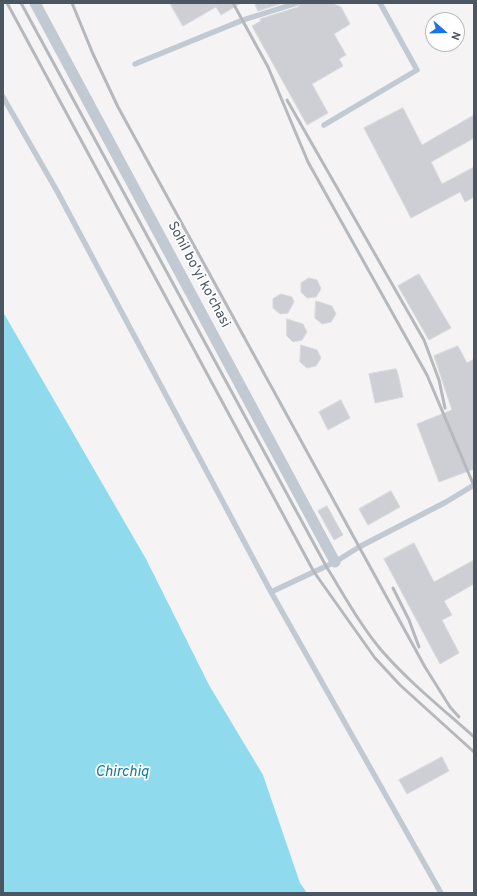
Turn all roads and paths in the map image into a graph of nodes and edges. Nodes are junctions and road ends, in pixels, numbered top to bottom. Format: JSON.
{"nodes":[{"id":1,"x":35,"y":3,"type":"edge"},
{"id":2,"x":297,"y":3,"type":"edge"},
{"id":3,"x":380,"y":3,"type":"edge"},
{"id":4,"x":136,"y":64,"type":"dead end"},
{"id":5,"x":3,"y":97,"type":"edge"},
{"id":6,"x":324,"y":125,"type":"dead end"},
{"id":7,"x":474,"y":485,"type":"edge"},
{"id":8,"x":335,"y":562,"type":"junction"},
{"id":9,"x":271,"y":592,"type":"junction"},
{"id":10,"x":441,"y":893,"type":"edge"}],
"edges":[{"from":1,"to":8,"type":"street","name":"Sohil bo'yi ko'chasi"},
{"from":2,"to":4,"type":"lane"},
{"from":3,"to":6,"type":"lane"},
{"from":5,"to":9,"type":"lane"},
{"from":7,"to":8,"type":"lane"},
{"from":8,"to":9,"type":"lane"},
{"from":9,"to":10,"type":"lane"}]}
